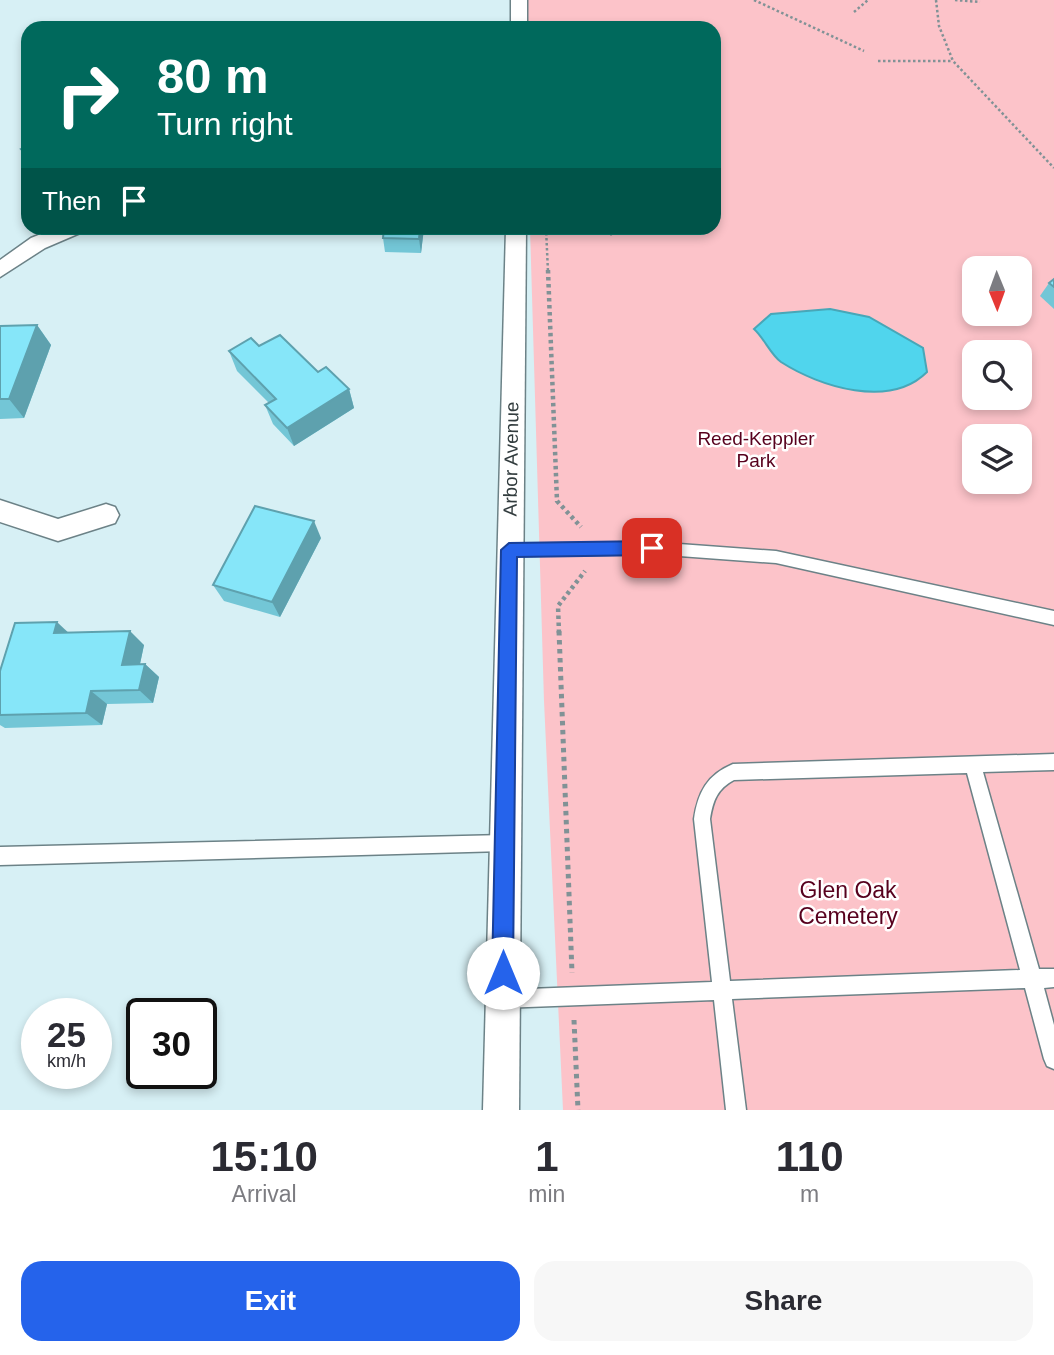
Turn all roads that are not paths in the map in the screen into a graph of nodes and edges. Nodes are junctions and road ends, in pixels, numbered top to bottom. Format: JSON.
{"nodes":[{"id":1,"x":519,"y":0,"type":"edge"},
{"id":2,"x":519,"y":21,"type":"edge"},
{"id":3,"x":57,"y":235,"type":"edge"},
{"id":4,"x":516,"y":235,"type":"edge"},
{"id":5,"x":0,"y":270,"type":"edge"},
{"id":6,"x":0,"y":511,"type":"edge"},
{"id":7,"x":106,"y":514,"type":"dead end"},
{"id":8,"x":509,"y":550,"type":"junction"},
{"id":9,"x":1054,"y":618,"type":"edge"},
{"id":10,"x":1054,"y":762,"type":"edge"},
{"id":11,"x":973,"y":764,"type":"junction"},
{"id":12,"x":504,"y":843,"type":"junction"},
{"id":13,"x":0,"y":856,"type":"edge"},
{"id":14,"x":1054,"y":978,"type":"edge"},
{"id":15,"x":1032,"y":979,"type":"junction"},
{"id":16,"x":722,"y":991,"type":"junction"},
{"id":17,"x":502,"y":1000,"type":"junction"},
{"id":18,"x":1054,"y":1059,"type":"edge"},
{"id":19,"x":501,"y":1110,"type":"edge"},
{"id":20,"x":736,"y":1110,"type":"edge"}],
"edges":[{"from":1,"to":2,"type":"street"},
{"from":3,"to":5,"type":"street"},
{"from":4,"to":8,"type":"street","name":"Arbor Avenue"},
{"from":6,"to":7,"type":"street"},
{"from":8,"to":9,"type":"lane"},
{"from":8,"to":12,"type":"street","name":"Arbor Avenue"},
{"from":10,"to":11,"type":"lane"},
{"from":11,"to":15,"type":"lane"},
{"from":11,"to":16,"type":"lane"},
{"from":12,"to":13,"type":"lane"},
{"from":12,"to":17,"type":"street","name":"Arbor Avenue"},
{"from":14,"to":15,"type":"lane"},
{"from":15,"to":16,"type":"lane"},
{"from":15,"to":18,"type":"lane"},
{"from":16,"to":17,"type":"lane"},
{"from":16,"to":20,"type":"lane"},
{"from":17,"to":19,"type":"street","name":"Arbor Avenue"}]}
